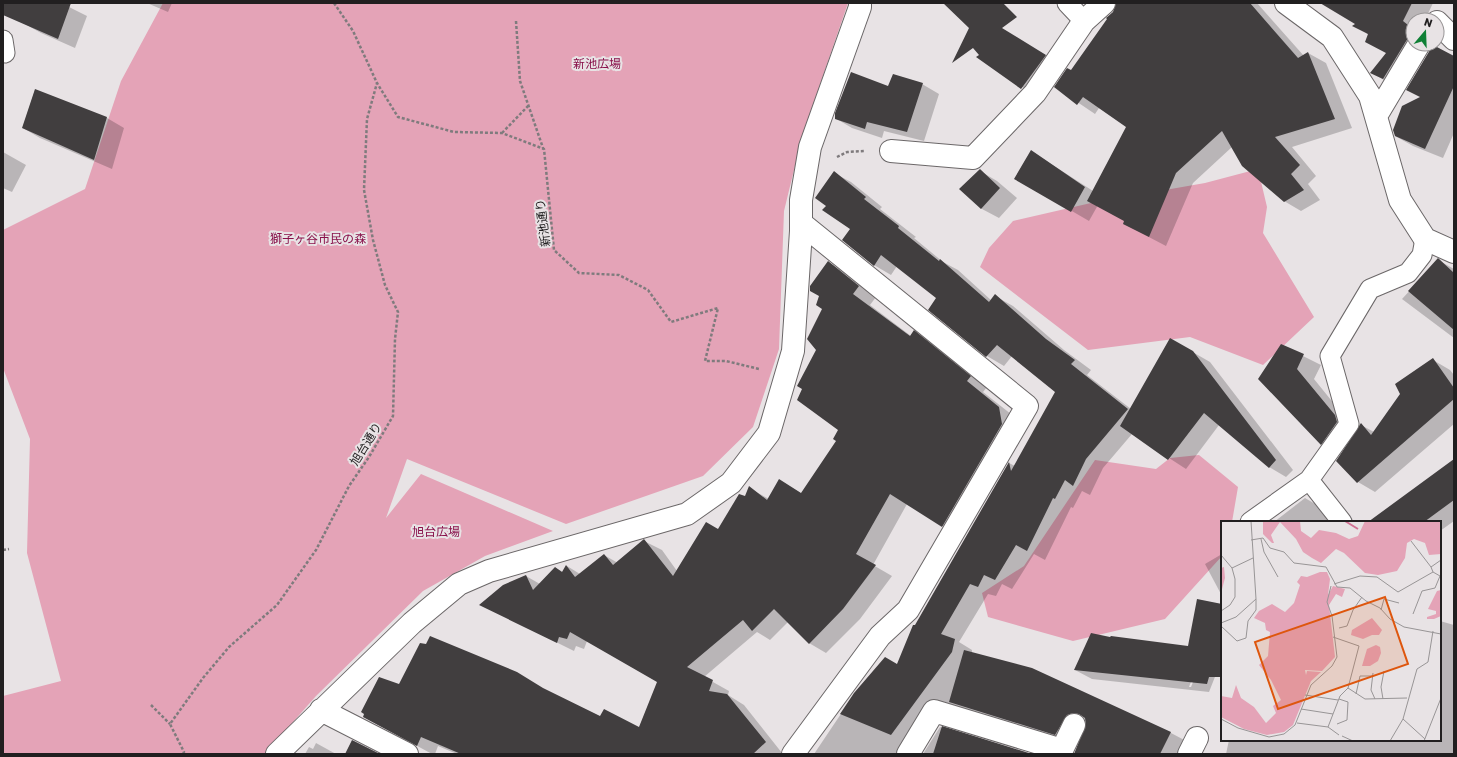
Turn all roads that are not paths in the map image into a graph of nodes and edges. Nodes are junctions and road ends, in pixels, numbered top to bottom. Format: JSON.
{"nodes":[{"id":1,"x":860,"y":3,"type":"edge"},
{"id":2,"x":1067,"y":3,"type":"edge"},
{"id":3,"x":1104,"y":3,"type":"edge"},
{"id":4,"x":1286,"y":3,"type":"edge"},
{"id":5,"x":1084,"y":21,"type":"junction"},
{"id":6,"x":1445,"y":30,"type":"edge"},
{"id":7,"x":1454,"y":39,"type":"edge"},
{"id":8,"x":1414,"y":52,"type":"edge"},
{"id":9,"x":1376,"y":116,"type":"junction"},
{"id":10,"x":891,"y":151,"type":"road end"},
{"id":11,"x":801,"y":223,"type":"junction"},
{"id":12,"x":1425,"y":239,"type":"junction"},
{"id":13,"x":1454,"y":252,"type":"edge"},
{"id":14,"x":1309,"y":480,"type":"junction"},
{"id":15,"x":1251,"y":521,"type":"edge"},
{"id":16,"x":1341,"y":521,"type":"edge"},
{"id":17,"x":321,"y":710,"type":"junction"},
{"id":18,"x":1074,"y":725,"type":"dead end"},
{"id":19,"x":1061,"y":752,"type":"edge"},
{"id":20,"x":277,"y":754,"type":"edge"},
{"id":21,"x":407,"y":754,"type":"edge"},
{"id":22,"x":793,"y":754,"type":"edge"},
{"id":23,"x":908,"y":754,"type":"edge"}],
"edges":[{"from":1,"to":11,"type":"street"},
{"from":2,"to":5,"type":"lane"},
{"from":3,"to":5,"type":"street"},
{"from":4,"to":9,"type":"street"},
{"from":5,"to":10,"type":"street"},
{"from":6,"to":7,"type":"street"},
{"from":8,"to":9,"type":"street"},
{"from":9,"to":12,"type":"street"},
{"from":11,"to":17,"type":"street"},
{"from":11,"to":22,"type":"street"},
{"from":12,"to":13,"type":"street"},
{"from":12,"to":14,"type":"lane"},
{"from":14,"to":15,"type":"lane"},
{"from":14,"to":16,"type":"lane"},
{"from":17,"to":20,"type":"street"},
{"from":17,"to":21,"type":"street"},
{"from":18,"to":19,"type":"street"},
{"from":19,"to":23,"type":"street"}]}
